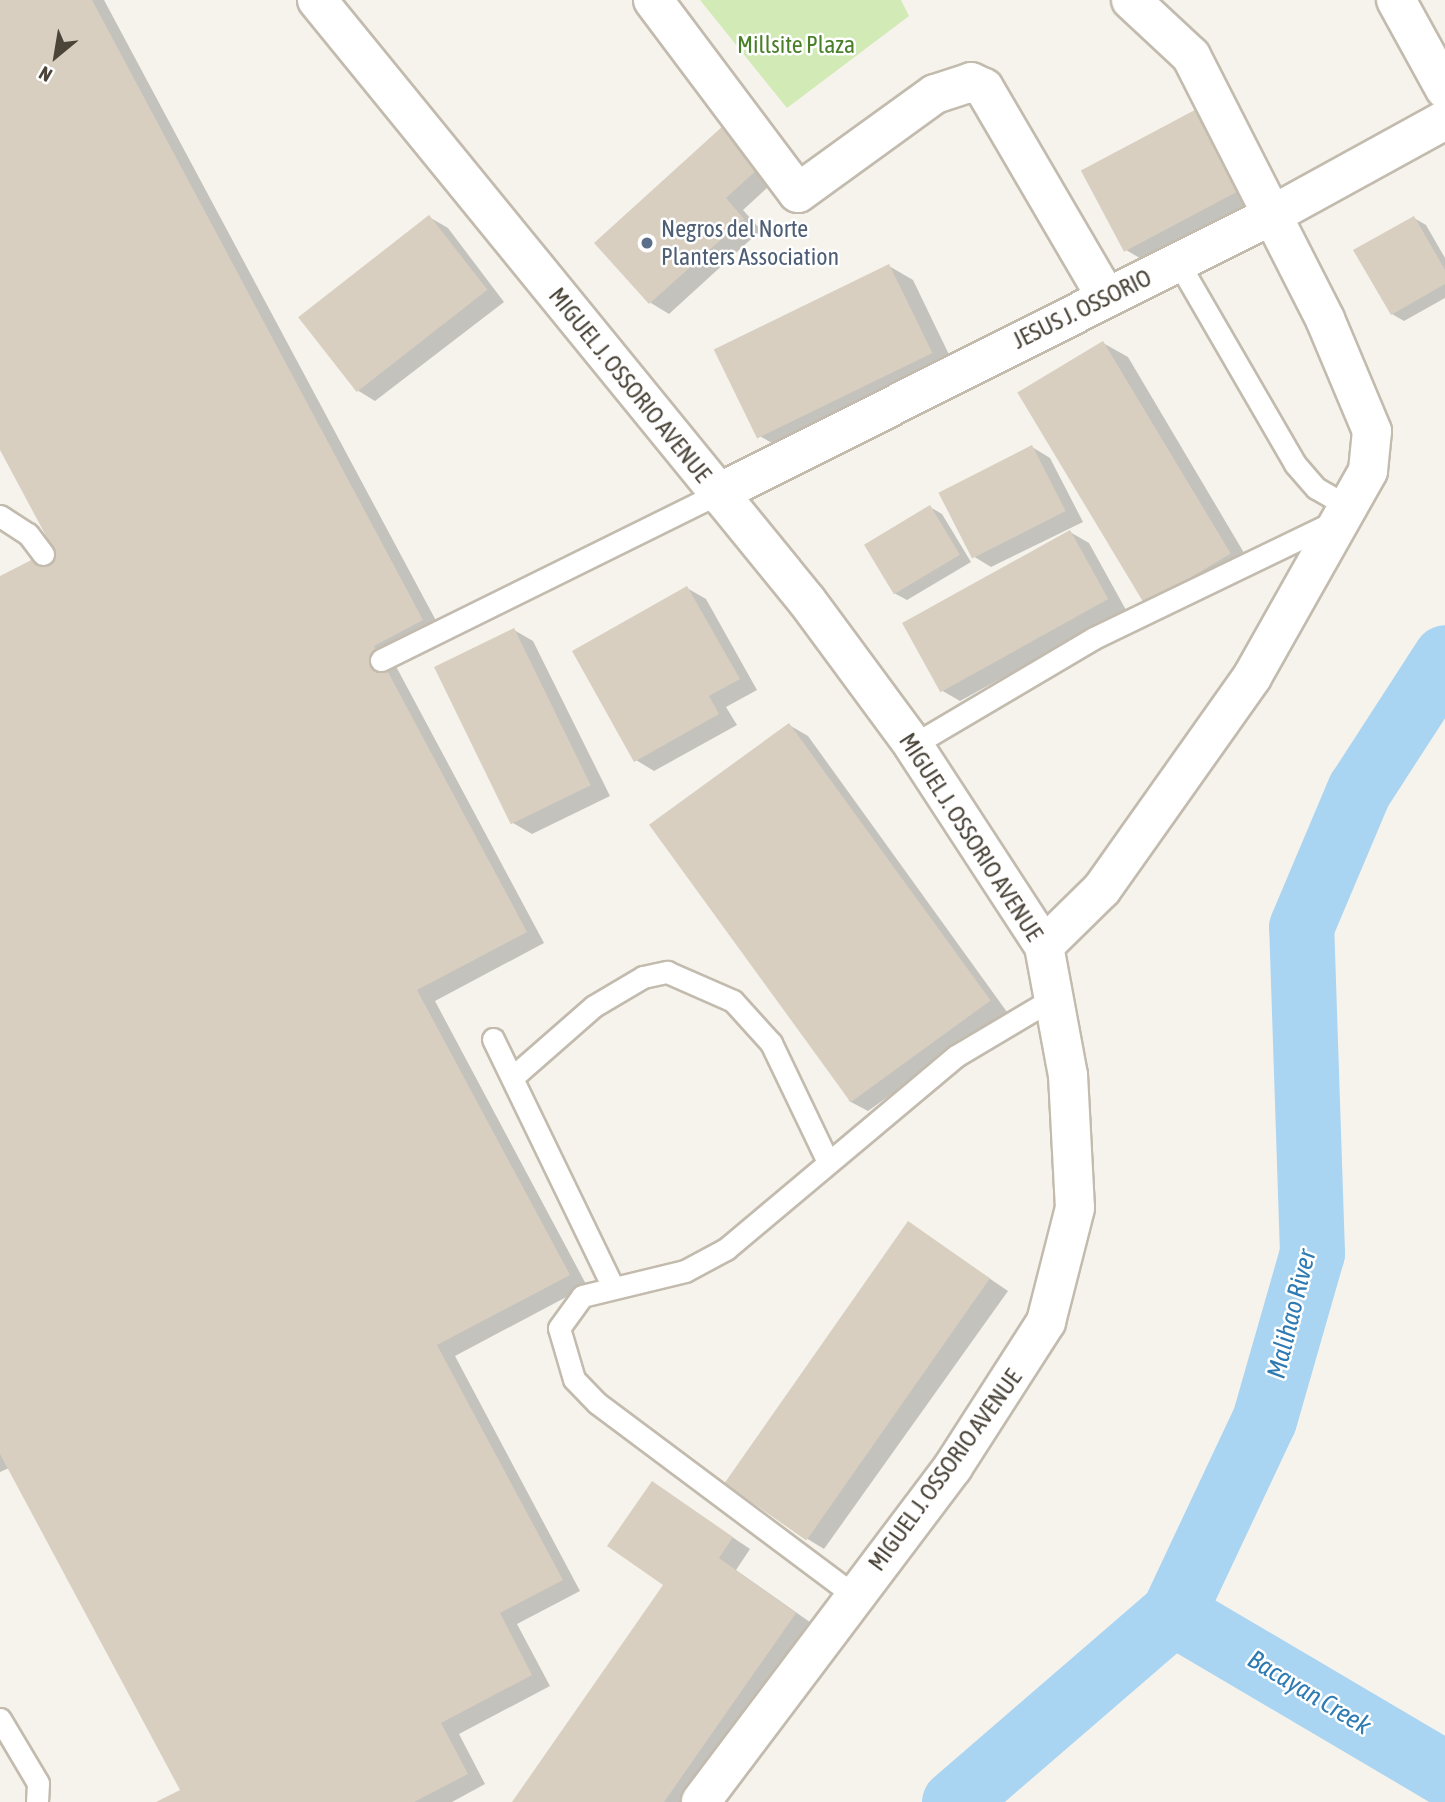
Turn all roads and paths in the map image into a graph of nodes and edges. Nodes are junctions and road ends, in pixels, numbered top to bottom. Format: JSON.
{"nodes":[{"id":1,"x":317,"y":0,"type":"edge"},
{"id":2,"x":653,"y":0,"type":"edge"},
{"id":3,"x":1131,"y":0,"type":"edge"},
{"id":4,"x":1396,"y":0,"type":"edge"},
{"id":5,"x":1445,"y":89,"type":"edge"},
{"id":6,"x":1445,"y":120,"type":"edge"},
{"id":7,"x":1274,"y":215,"type":"junction"},
{"id":8,"x":1178,"y":262,"type":"junction"},
{"id":9,"x":1105,"y":295,"type":"junction"},
{"id":10,"x":717,"y":494,"type":"junction"},
{"id":11,"x":1340,"y":514,"type":"junction"},
{"id":12,"x":0,"y":516,"type":"edge"},
{"id":13,"x":43,"y":554,"type":"dead end"},
{"id":14,"x":381,"y":660,"type":"dead end"},
{"id":15,"x":913,"y":745,"type":"junction"},
{"id":16,"x":1044,"y":946,"type":"junction"},
{"id":17,"x":1052,"y":999,"type":"junction"},
{"id":18,"x":493,"y":1040,"type":"dead end"},
{"id":19,"x":514,"y":1076,"type":"junction"},
{"id":20,"x":828,"y":1162,"type":"junction"},
{"id":21,"x":614,"y":1287,"type":"junction"},
{"id":22,"x":855,"y":1596,"type":"junction"},
{"id":23,"x":0,"y":1719,"type":"edge"},
{"id":24,"x":43,"y":1799,"type":"edge"},
{"id":25,"x":701,"y":1802,"type":"edge"}],
"edges":[{"from":1,"to":10,"type":"street","name":"MIGUEL J. OSSORIO AVENUE"},
{"from":2,"to":9,"type":"street"},
{"from":3,"to":7,"type":"street"},
{"from":4,"to":5,"type":"street"},
{"from":6,"to":7,"type":"street","name":"JESUS J. OSSORIO"},
{"from":7,"to":8,"type":"street","name":"JESUS J. OSSORIO"},
{"from":7,"to":11,"type":"street"},
{"from":8,"to":9,"type":"street","name":"JESUS J. OSSORIO"},
{"from":8,"to":11,"type":"lane"},
{"from":9,"to":10,"type":"street","name":"JESUS J. OSSORIO"},
{"from":10,"to":14,"type":"lane"},
{"from":10,"to":15,"type":"street","name":"MIGUEL J. OSSORIO AVENUE"},
{"from":11,"to":15,"type":"lane"},
{"from":11,"to":16,"type":"street"},
{"from":12,"to":13,"type":"lane"},
{"from":15,"to":16,"type":"street","name":"MIGUEL J. OSSORIO AVENUE"},
{"from":16,"to":17,"type":"street","name":"MIGUEL J. OSSORIO AVENUE"},
{"from":17,"to":20,"type":"lane"},
{"from":17,"to":22,"type":"street","name":"MIGUEL J. OSSORIO AVENUE"},
{"from":18,"to":19,"type":"lane"},
{"from":19,"to":20,"type":"lane"},
{"from":19,"to":21,"type":"lane"},
{"from":20,"to":21,"type":"lane"},
{"from":21,"to":22,"type":"lane"},
{"from":22,"to":25,"type":"street","name":"MIGUEL J. OSSORIO AVENUE"},
{"from":23,"to":24,"type":"lane"}]}
